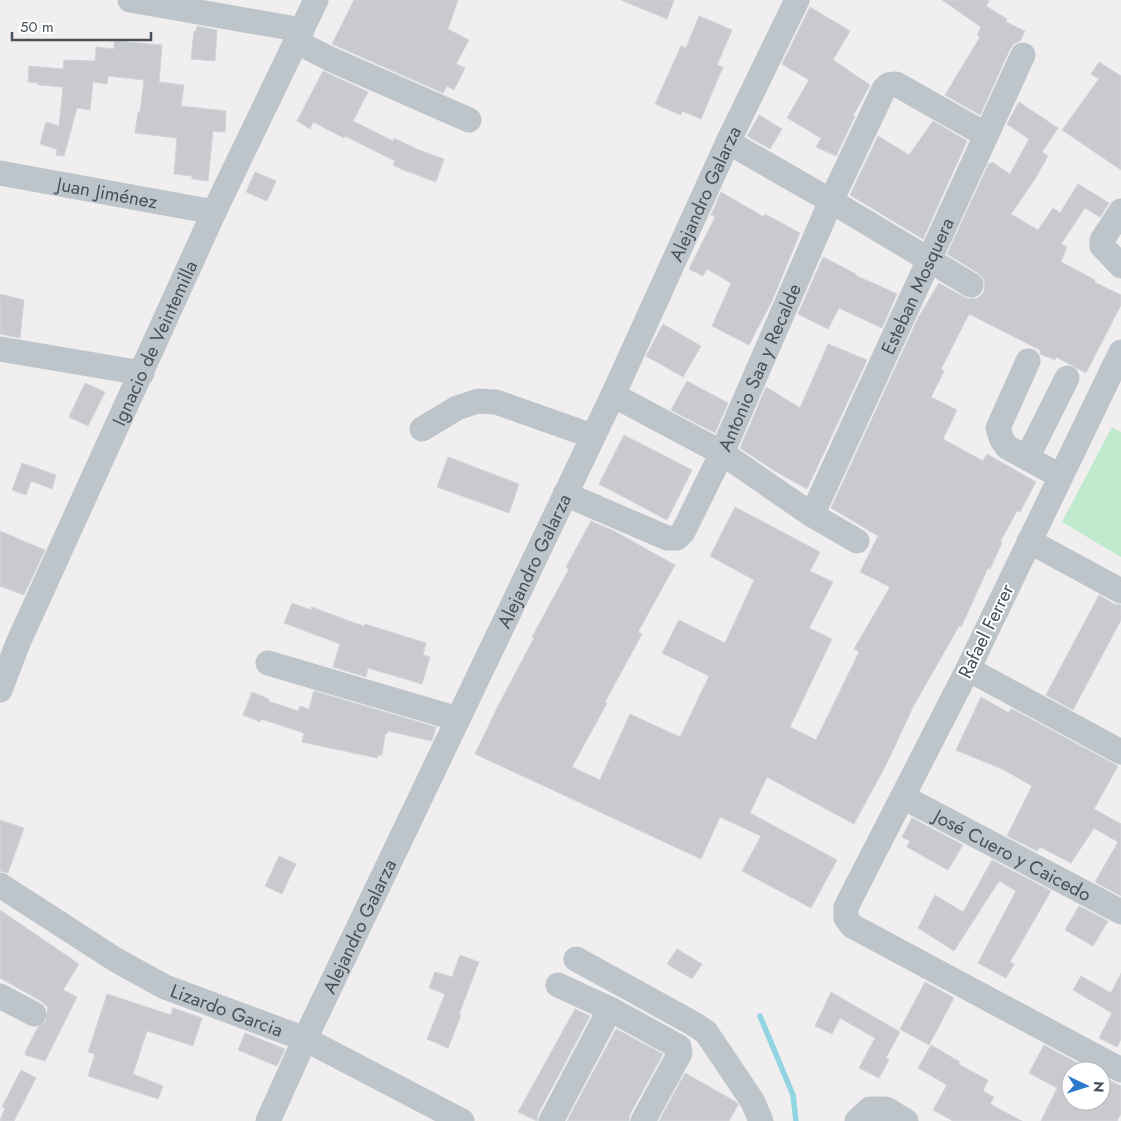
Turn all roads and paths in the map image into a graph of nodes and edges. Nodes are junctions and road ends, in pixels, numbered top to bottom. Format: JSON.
{"nodes":[{"id":1,"x":130,"y":0,"type":"edge"},
{"id":2,"x":316,"y":0,"type":"edge"},
{"id":3,"x":797,"y":0,"type":"edge"},
{"id":4,"x":300,"y":36,"type":"junction"},
{"id":5,"x":1022,"y":55,"type":"dead end"},
{"id":6,"x":469,"y":120,"type":"dead end"},
{"id":7,"x":986,"y":135,"type":"junction"},
{"id":8,"x":728,"y":142,"type":"junction"},
{"id":9,"x":0,"y":173,"type":"edge"},
{"id":10,"x":831,"y":201,"type":"junction"},
{"id":11,"x":1121,"y":211,"type":"edge"},
{"id":12,"x":214,"y":212,"type":"junction"},
{"id":13,"x":928,"y":261,"type":"junction"},
{"id":14,"x":1121,"y":266,"type":"edge"},
{"id":15,"x":971,"y":285,"type":"dead end"},
{"id":16,"x":0,"y":348,"type":"edge"},
{"id":17,"x":1121,"y":352,"type":"edge"},
{"id":18,"x":1028,"y":361,"type":"dead end"},
{"id":19,"x":142,"y":373,"type":"junction"},
{"id":20,"x":1067,"y":378,"type":"dead end"},
{"id":21,"x":613,"y":395,"type":"junction"},
{"id":22,"x":422,"y":429,"type":"dead end"},
{"id":23,"x":592,"y":436,"type":"junction"},
{"id":24,"x":722,"y":453,"type":"junction"},
{"id":25,"x":1027,"y":458,"type":"junction"},
{"id":26,"x":1060,"y":476,"type":"junction"},
{"id":27,"x":566,"y":494,"type":"junction"},
{"id":28,"x":812,"y":516,"type":"junction"},
{"id":29,"x":857,"y":541,"type":"dead end"},
{"id":30,"x":1029,"y":541,"type":"junction"},
{"id":31,"x":1121,"y":591,"type":"edge"},
{"id":32,"x":9,"y":641,"type":"edge"},
{"id":33,"x":268,"y":663,"type":"dead end"},
{"id":34,"x":968,"y":669,"type":"junction"},
{"id":35,"x":0,"y":690,"type":"edge"},
{"id":36,"x":458,"y":719,"type":"junction"},
{"id":37,"x":1121,"y":752,"type":"edge"},
{"id":38,"x":903,"y":797,"type":"junction"},
{"id":39,"x":0,"y":885,"type":"edge"},
{"id":40,"x":1121,"y":912,"type":"edge"},
{"id":41,"x":576,"y":959,"type":"dead end"},
{"id":42,"x":558,"y":985,"type":"dead end"},
{"id":43,"x":0,"y":996,"type":"edge"},
{"id":44,"x":610,"y":1009,"type":"junction"},
{"id":45,"x":34,"y":1014,"type":"dead end"},
{"id":46,"x":305,"y":1039,"type":"junction"},
{"id":47,"x":1121,"y":1070,"type":"edge"},
{"id":48,"x":752,"y":1115,"type":"edge"},
{"id":49,"x":268,"y":1121,"type":"edge"},
{"id":50,"x":462,"y":1121,"type":"edge"},
{"id":51,"x":551,"y":1121,"type":"edge"},
{"id":52,"x":643,"y":1121,"type":"edge"},
{"id":53,"x":857,"y":1121,"type":"edge"},
{"id":54,"x":906,"y":1121,"type":"edge"}],
"edges":[{"from":1,"to":4,"type":"street"},
{"from":2,"to":4,"type":"street","name":"Ignacio de Veintemilla"},
{"from":3,"to":8,"type":"street","name":"Alejandro Galarza"},
{"from":4,"to":6,"type":"street"},
{"from":4,"to":12,"type":"street","name":"Ignacio de Veintemilla"},
{"from":5,"to":7,"type":"street","name":"Esteban Mosquera"},
{"from":7,"to":10,"type":"street","name":"Antonio Saa y Recalde"},
{"from":7,"to":13,"type":"street","name":"Esteban Mosquera"},
{"from":8,"to":10,"type":"street"},
{"from":8,"to":21,"type":"street","name":"Alejandro Galarza"},
{"from":9,"to":12,"type":"street","name":"Juan Jiménez"},
{"from":10,"to":13,"type":"street"},
{"from":10,"to":24,"type":"street","name":"Antonio Saa y Recalde"},
{"from":11,"to":14,"type":"street"},
{"from":12,"to":19,"type":"street","name":"Ignacio de Veintemilla"},
{"from":13,"to":15,"type":"street"},
{"from":13,"to":28,"type":"street","name":"Esteban Mosquera"},
{"from":16,"to":19,"type":"street"},
{"from":17,"to":26,"type":"street","name":"Rafael Ferrer"},
{"from":18,"to":25,"type":"street"},
{"from":19,"to":32,"type":"street","name":"Ignacio de Veintemilla"},
{"from":20,"to":25,"type":"street"},
{"from":21,"to":23,"type":"street","name":"Alejandro Galarza"},
{"from":21,"to":24,"type":"street"},
{"from":22,"to":23,"type":"street"},
{"from":23,"to":27,"type":"street","name":"Alejandro Galarza"},
{"from":24,"to":27,"type":"street","name":"Antonio Saa y Recalde"},
{"from":24,"to":28,"type":"street"},
{"from":25,"to":26,"type":"street"},
{"from":26,"to":30,"type":"street","name":"Rafael Ferrer"},
{"from":27,"to":36,"type":"street","name":"Alejandro Galarza"},
{"from":28,"to":29,"type":"street"},
{"from":30,"to":31,"type":"street"},
{"from":30,"to":34,"type":"street","name":"Rafael Ferrer"},
{"from":32,"to":35,"type":"street","name":"Ignacio de Veintemilla"},
{"from":33,"to":36,"type":"street"},
{"from":34,"to":37,"type":"street"},
{"from":34,"to":38,"type":"street","name":"Rafael Ferrer"},
{"from":36,"to":46,"type":"street","name":"Alejandro Galarza"},
{"from":38,"to":40,"type":"street","name":"José Cuero y Caicedo"},
{"from":38,"to":47,"type":"street","name":"Rafael Ferrer"},
{"from":39,"to":46,"type":"street","name":"Lizardo Garcia"},
{"from":41,"to":48,"type":"street"},
{"from":42,"to":44,"type":"street"},
{"from":43,"to":45,"type":"street"},
{"from":44,"to":51,"type":"street"},
{"from":44,"to":52,"type":"street"},
{"from":46,"to":49,"type":"street","name":"Alejandro Galarza"},
{"from":46,"to":50,"type":"street","name":"Lizardo Garcia"},
{"from":53,"to":54,"type":"street"}]}
